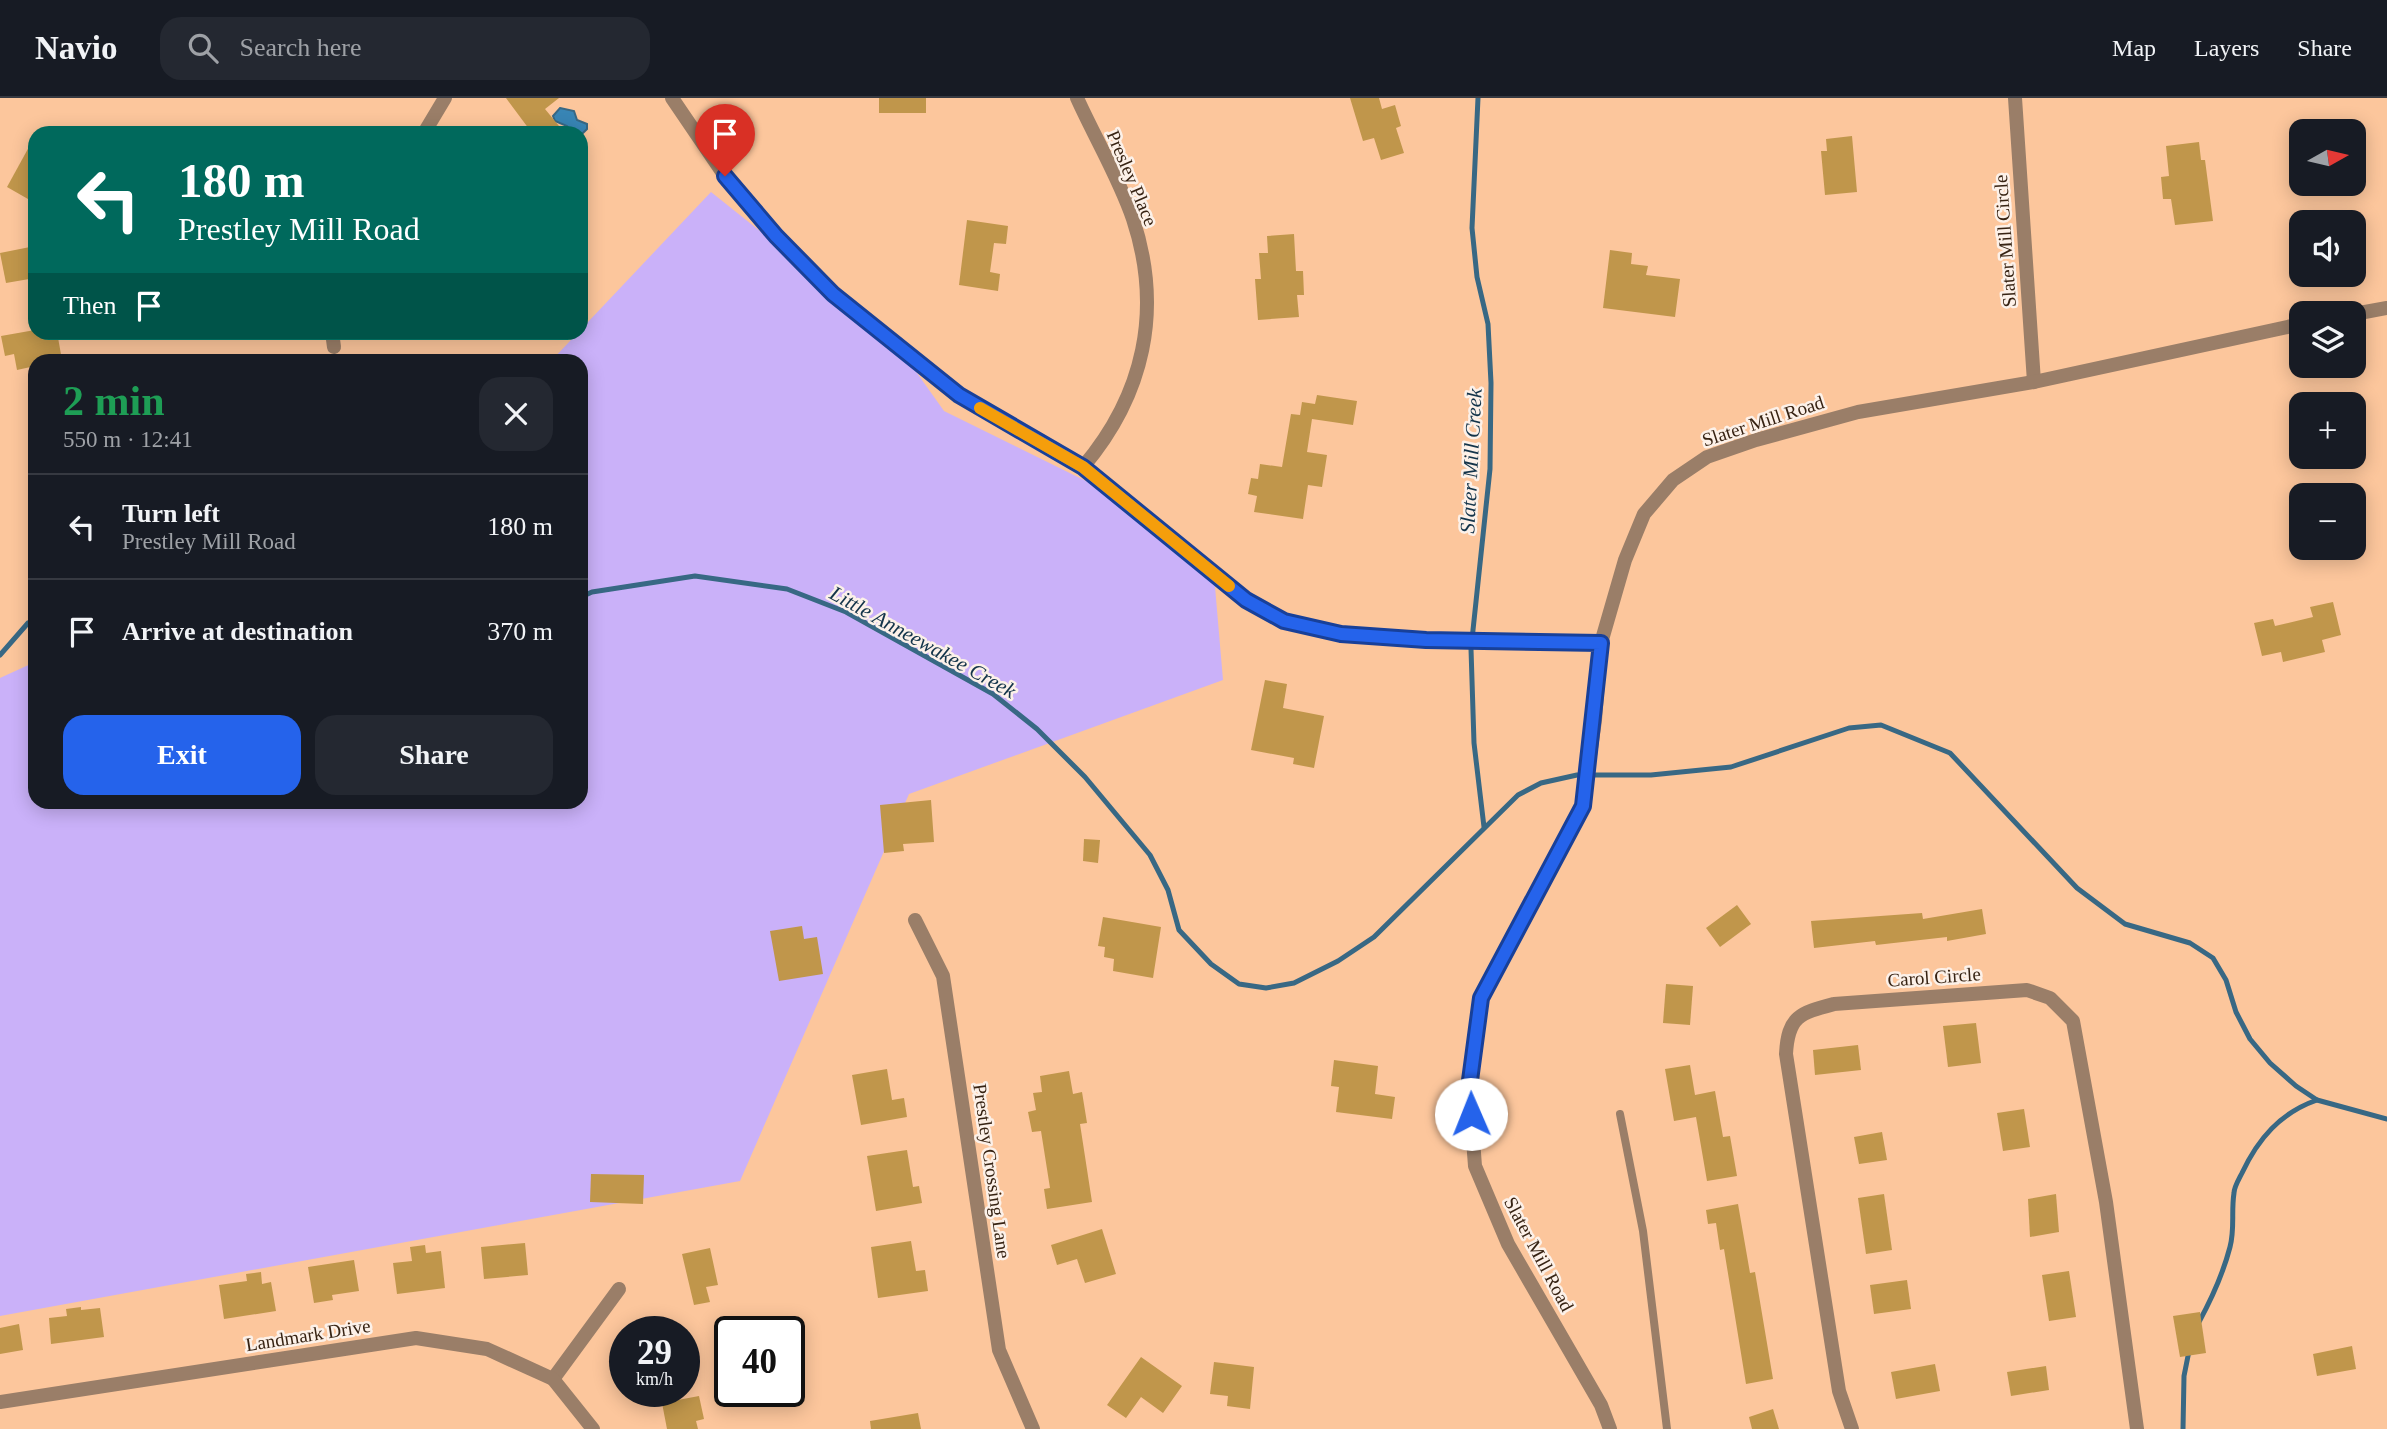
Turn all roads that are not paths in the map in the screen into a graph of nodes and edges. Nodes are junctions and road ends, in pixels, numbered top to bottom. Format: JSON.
{"nodes":[{"id":1,"x":445,"y":98,"type":"edge"},
{"id":2,"x":672,"y":98,"type":"edge"},
{"id":3,"x":1077,"y":98,"type":"edge"},
{"id":4,"x":2015,"y":98,"type":"edge"},
{"id":5,"x":428,"y":126,"type":"edge"},
{"id":6,"x":2387,"y":308,"type":"edge"},
{"id":7,"x":2366,"y":312,"type":"edge"},
{"id":8,"x":2289,"y":327,"type":"edge"},
{"id":9,"x":2034,"y":382,"type":"junction"},
{"id":10,"x":1083,"y":467,"type":"junction"},
{"id":11,"x":1601,"y":643,"type":"junction"},
{"id":12,"x":915,"y":920,"type":"dead end"},
{"id":13,"x":1620,"y":1114,"type":"dead end"},
{"id":14,"x":619,"y":1289,"type":"dead end"},
{"id":15,"x":552,"y":1379,"type":"junction"},
{"id":16,"x":0,"y":1402,"type":"edge"},
{"id":17,"x":593,"y":1429,"type":"edge"},
{"id":18,"x":1033,"y":1429,"type":"edge"},
{"id":19,"x":1610,"y":1429,"type":"edge"},
{"id":20,"x":1667,"y":1429,"type":"edge"},
{"id":21,"x":1852,"y":1429,"type":"edge"},
{"id":22,"x":2137,"y":1429,"type":"edge"}],
"edges":[{"from":1,"to":5,"type":"street"},
{"from":2,"to":10,"type":"street"},
{"from":3,"to":10,"type":"street","name":"Presley Place"},
{"from":4,"to":9,"type":"street","name":"Slater Mill Circle"},
{"from":6,"to":7,"type":"street"},
{"from":8,"to":9,"type":"street","name":"Slater Mill Road"},
{"from":9,"to":11,"type":"street","name":"Slater Mill Road"},
{"from":10,"to":11,"type":"street"},
{"from":11,"to":19,"type":"street","name":"Slater Mill Road"},
{"from":12,"to":18,"type":"street","name":"Prestley Crossing Lane"},
{"from":13,"to":20,"type":"lane"},
{"from":14,"to":15,"type":"street"},
{"from":15,"to":16,"type":"street","name":"Landmark Drive"},
{"from":15,"to":17,"type":"street","name":"Landmark Drive"},
{"from":21,"to":22,"type":"street","name":"Carol Circle"}]}
